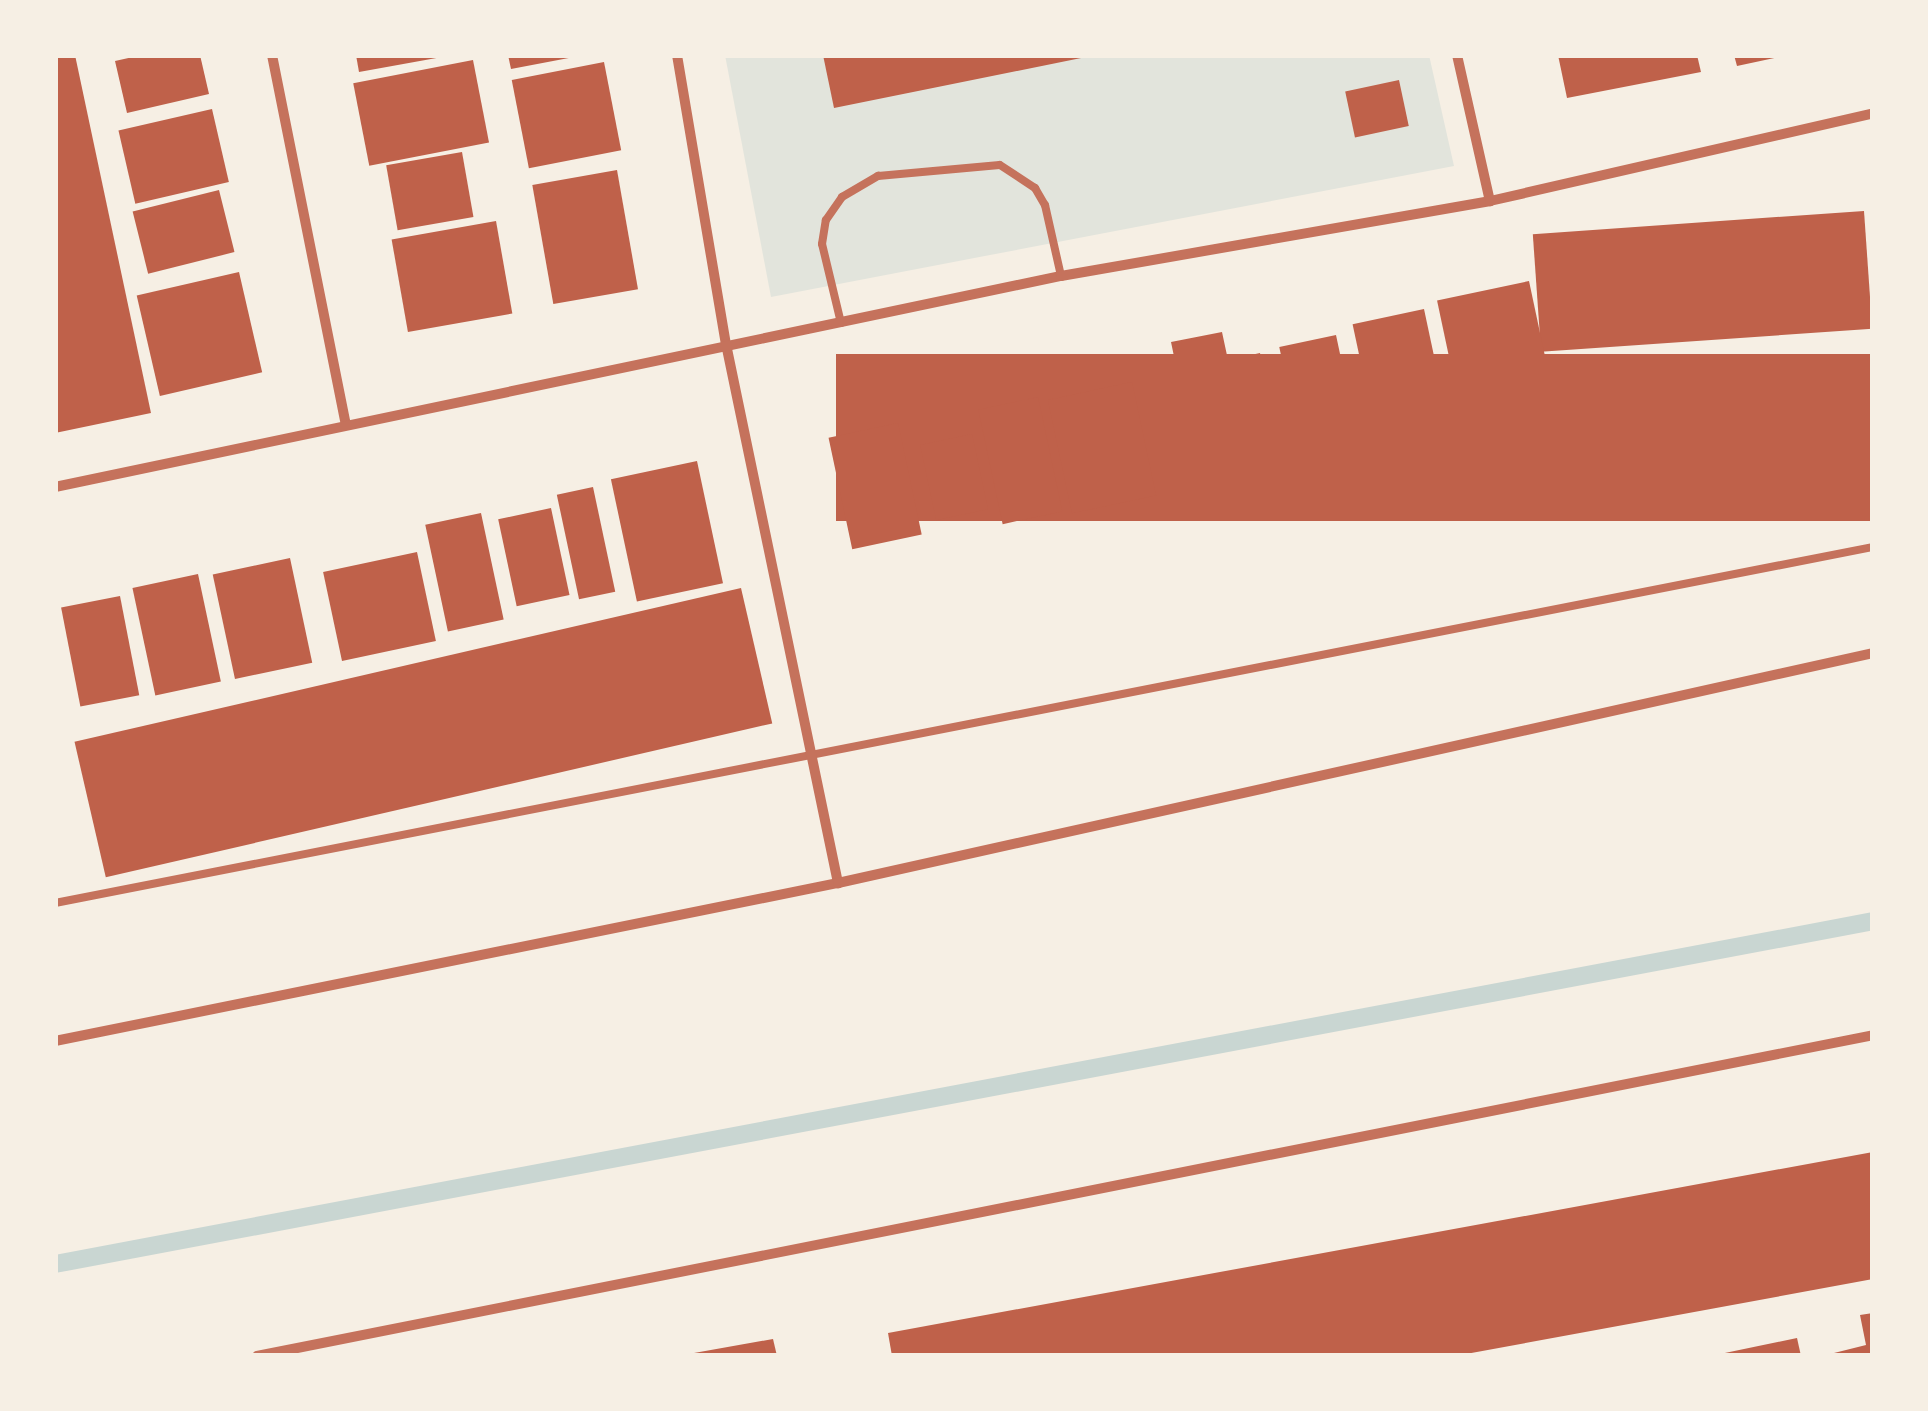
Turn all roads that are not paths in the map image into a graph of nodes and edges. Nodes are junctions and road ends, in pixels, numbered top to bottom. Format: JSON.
{"nodes":[{"id":1,"x":272,"y":55,"type":"edge"},
{"id":2,"x":677,"y":55,"type":"edge"},
{"id":3,"x":1458,"y":55,"type":"edge"},
{"id":4,"x":1873,"y":114,"type":"edge"},
{"id":5,"x":1490,"y":200,"type":"junction"},
{"id":6,"x":1061,"y":276,"type":"junction"},
{"id":7,"x":841,"y":323,"type":"junction"},
{"id":8,"x":726,"y":344,"type":"junction"},
{"id":9,"x":346,"y":425,"type":"junction"},
{"id":10,"x":55,"y":487,"type":"edge"},
{"id":11,"x":1873,"y":547,"type":"edge"},
{"id":12,"x":1873,"y":654,"type":"edge"},
{"id":13,"x":816,"y":758,"type":"junction"},
{"id":14,"x":838,"y":882,"type":"junction"},
{"id":15,"x":55,"y":904,"type":"edge"},
{"id":16,"x":1873,"y":1035,"type":"edge"},
{"id":17,"x":55,"y":1041,"type":"edge"},
{"id":18,"x":257,"y":1356,"type":"edge"}],
"edges":[{"from":1,"to":9,"type":"street"},
{"from":2,"to":8,"type":"street"},
{"from":3,"to":5,"type":"street"},
{"from":4,"to":5,"type":"street"},
{"from":5,"to":6,"type":"street"},
{"from":6,"to":7,"type":"street"},
{"from":6,"to":7,"type":"lane"},
{"from":7,"to":8,"type":"street"},
{"from":8,"to":9,"type":"street"},
{"from":8,"to":13,"type":"street"},
{"from":9,"to":10,"type":"street"},
{"from":11,"to":13,"type":"lane"},
{"from":12,"to":14,"type":"street"},
{"from":13,"to":14,"type":"street"},
{"from":13,"to":15,"type":"lane"},
{"from":14,"to":17,"type":"street"},
{"from":16,"to":18,"type":"street"}]}
